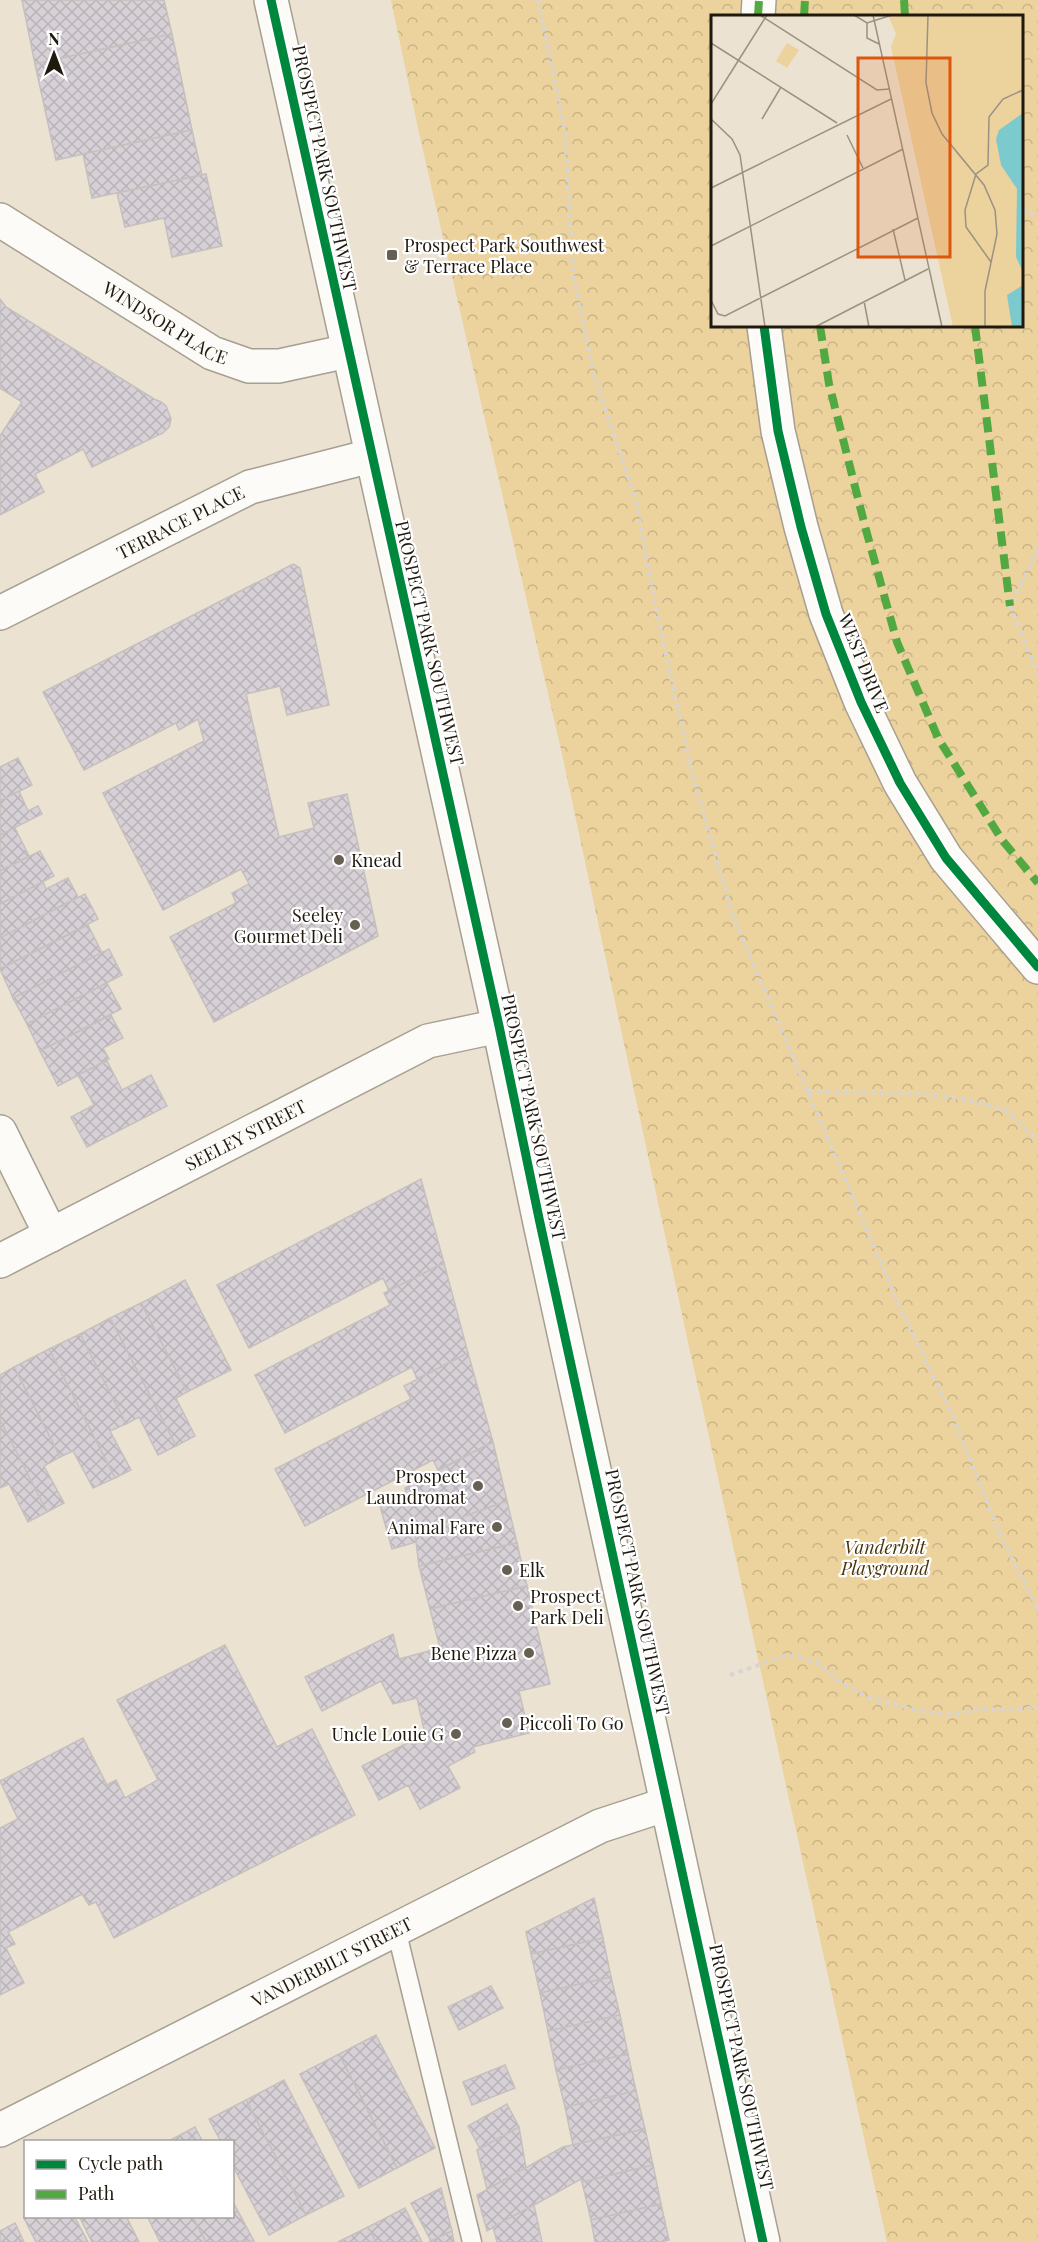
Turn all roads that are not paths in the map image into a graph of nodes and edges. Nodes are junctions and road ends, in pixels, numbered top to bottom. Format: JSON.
{"nodes":[{"id":1,"x":271,"y":0,"type":"edge"},
{"id":2,"x":759,"y":0,"type":"edge"},
{"id":3,"x":758,"y":15,"type":"edge"},
{"id":4,"x":0,"y":220,"type":"edge"},
{"id":5,"x":764,"y":327,"type":"edge"},
{"id":6,"x":348,"y":351,"type":"junction"},
{"id":7,"x":371,"y":456,"type":"junction"},
{"id":8,"x":0,"y":613,"type":"edge"},
{"id":9,"x":1038,"y":967,"type":"edge"},
{"id":10,"x":499,"y":1026,"type":"junction"},
{"id":11,"x":0,"y":1132,"type":"edge"},
{"id":12,"x":51,"y":1235,"type":"junction"},
{"id":13,"x":0,"y":1261,"type":"edge"},
{"id":14,"x":667,"y":1804,"type":"junction"},
{"id":15,"x":396,"y":1929,"type":"junction"},
{"id":16,"x":0,"y":2130,"type":"edge"},
{"id":17,"x":472,"y":2242,"type":"edge"},
{"id":18,"x":763,"y":2242,"type":"edge"}],
"edges":[{"from":1,"to":6,"type":"street","name":"PROSPECT PARK SOUTHWEST"},
{"from":2,"to":3,"type":"street"},
{"from":4,"to":6,"type":"street","name":"WINDSOR PLACE"},
{"from":5,"to":9,"type":"street","name":"WEST DRIVE"},
{"from":6,"to":7,"type":"street","name":"PROSPECT PARK SOUTHWEST"},
{"from":7,"to":8,"type":"street","name":"TERRACE PLACE"},
{"from":7,"to":10,"type":"street","name":"PROSPECT PARK SOUTHWEST"},
{"from":10,"to":12,"type":"street","name":"SEELEY STREET"},
{"from":10,"to":14,"type":"street","name":"PROSPECT PARK SOUTHWEST"},
{"from":11,"to":12,"type":"street"},
{"from":12,"to":13,"type":"street","name":"SEELEY STREET"},
{"from":14,"to":15,"type":"street","name":"VANDERBILT STREET"},
{"from":14,"to":18,"type":"street","name":"PROSPECT PARK SOUTHWEST"},
{"from":15,"to":16,"type":"street","name":"VANDERBILT STREET"},
{"from":15,"to":17,"type":"lane"}]}
